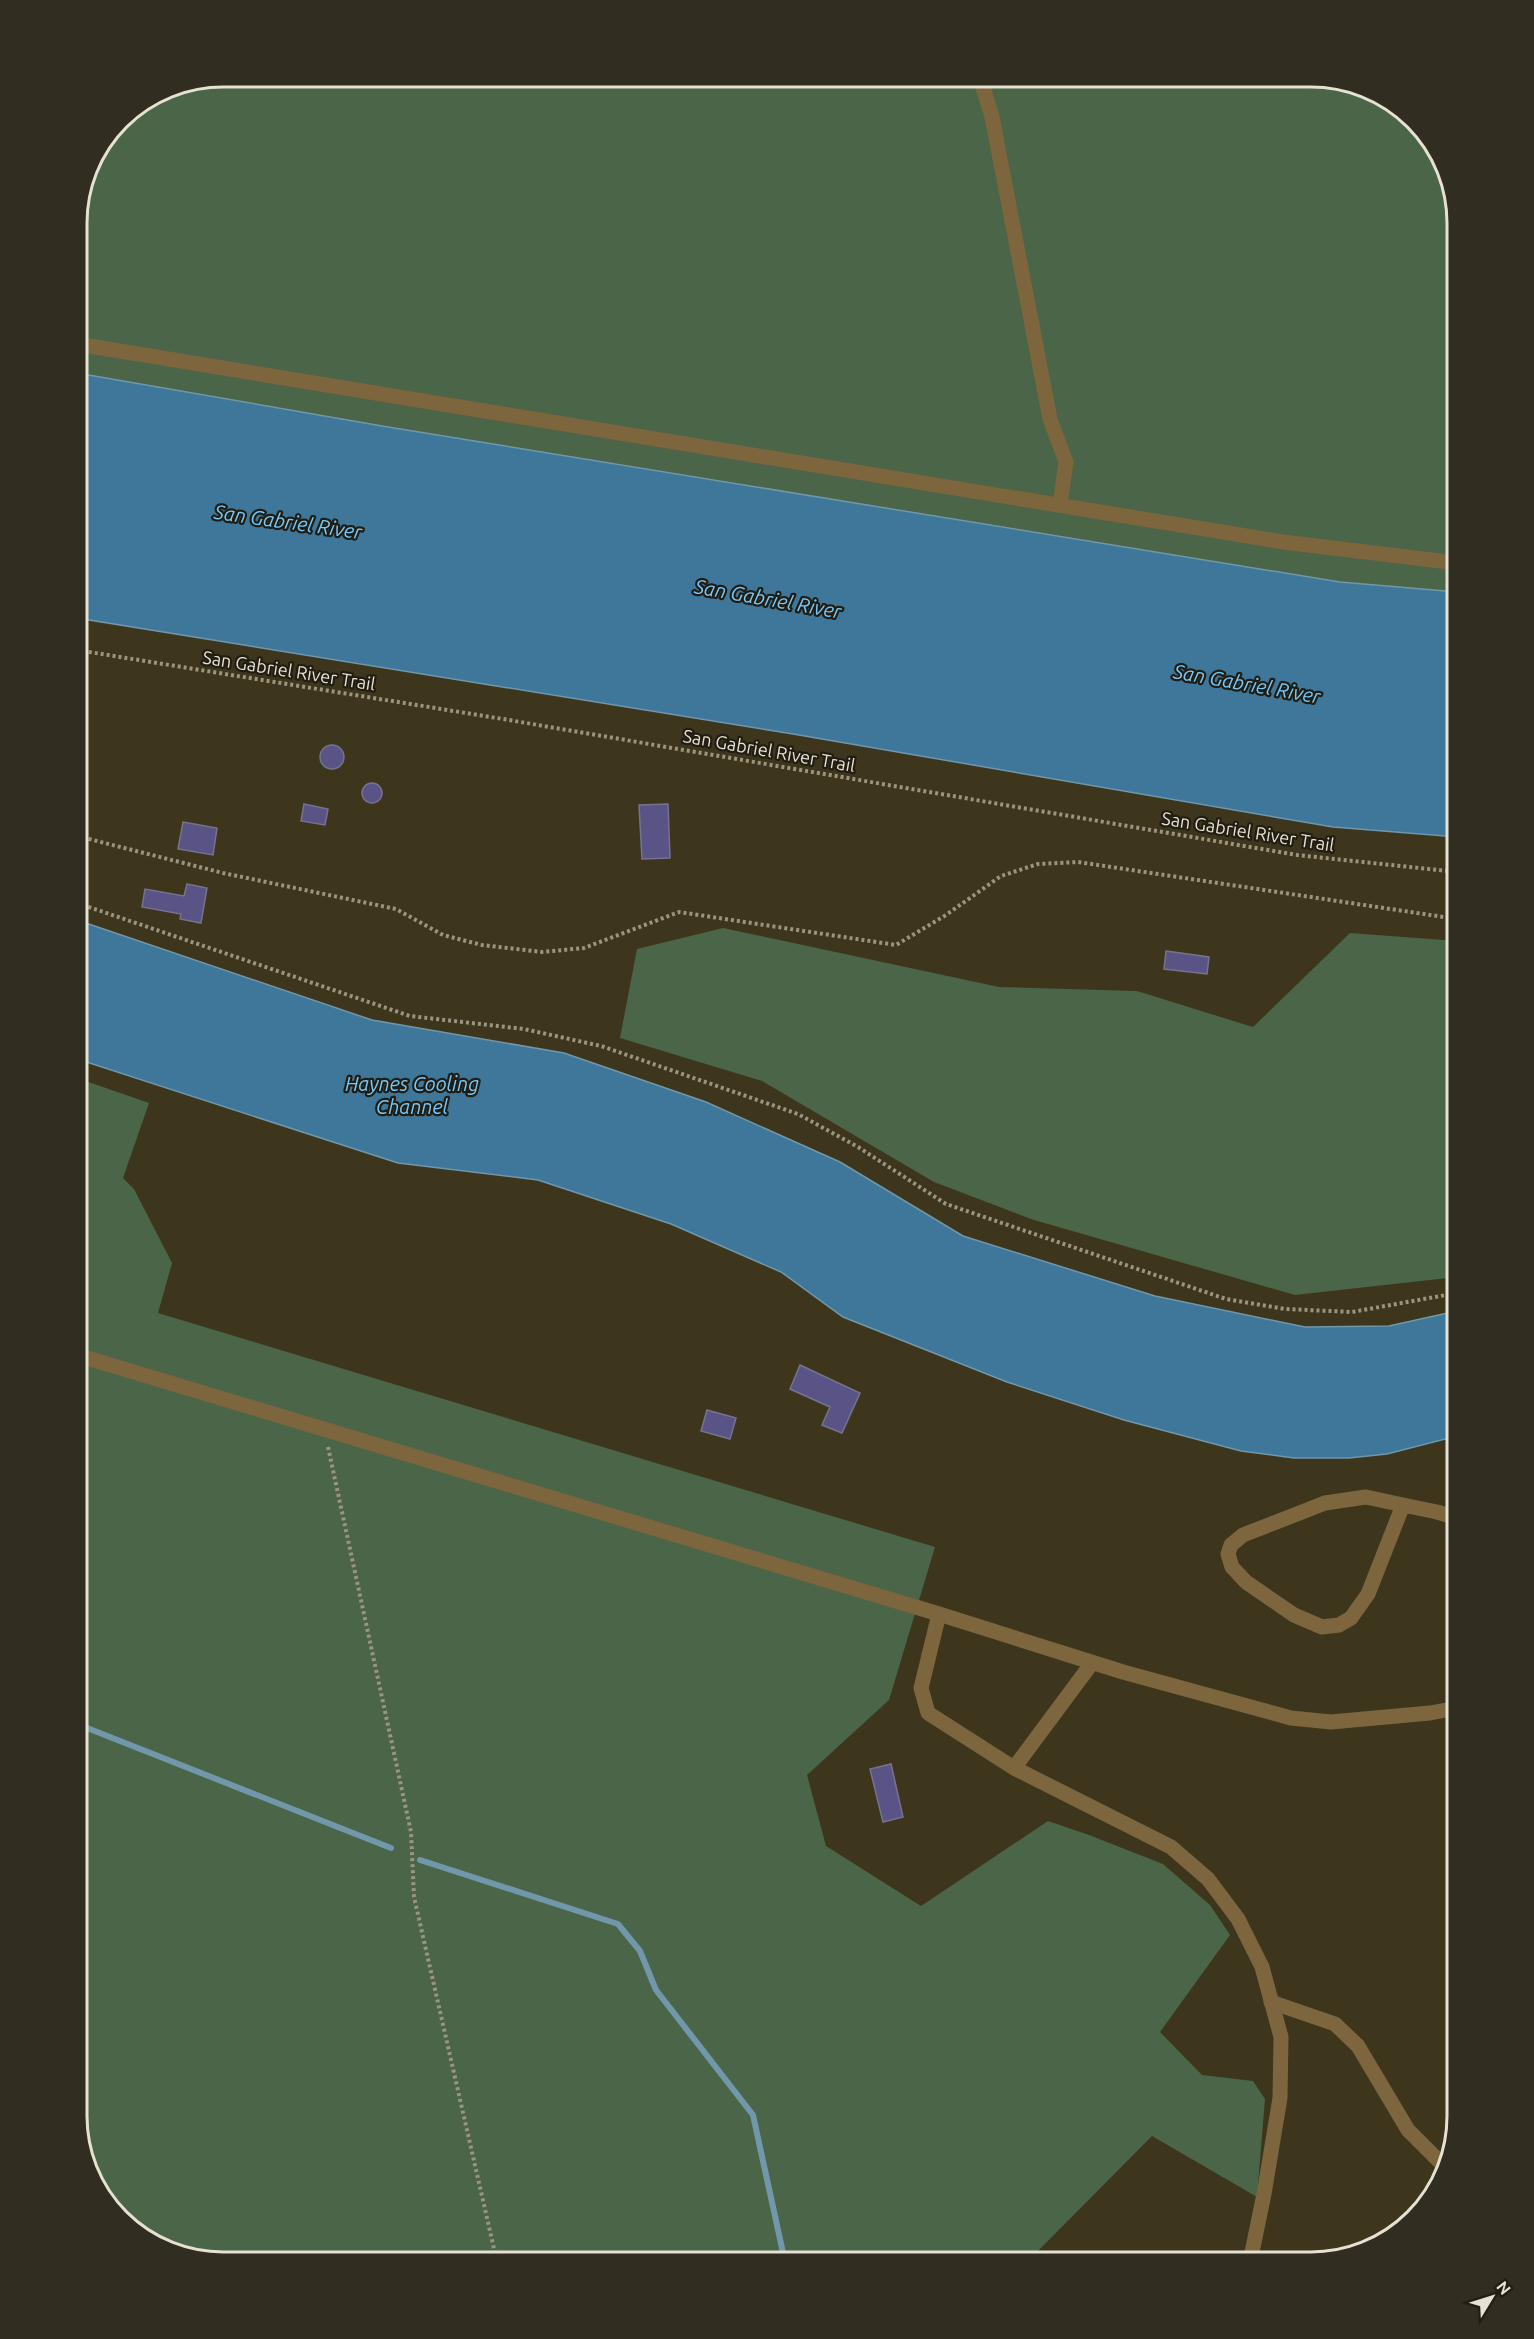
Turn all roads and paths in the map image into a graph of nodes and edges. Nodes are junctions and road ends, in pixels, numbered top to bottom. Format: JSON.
{"nodes":[{"id":1,"x":983,"y":87,"type":"edge"},
{"id":2,"x":87,"y":346,"type":"edge"},
{"id":3,"x":1060,"y":505,"type":"junction"},
{"id":4,"x":1447,"y":562,"type":"edge"},
{"id":5,"x":87,"y":652,"type":"edge"},
{"id":6,"x":87,"y":839,"type":"edge"},
{"id":7,"x":1447,"y":871,"type":"edge"},
{"id":8,"x":87,"y":906,"type":"edge"},
{"id":9,"x":1447,"y":917,"type":"edge"},
{"id":10,"x":1447,"y":1295,"type":"edge"},
{"id":11,"x":87,"y":1358,"type":"edge"},
{"id":12,"x":324,"y":1429,"type":"junction"},
{"id":13,"x":1403,"y":1504,"type":"junction"},
{"id":14,"x":1447,"y":1515,"type":"edge"},
{"id":15,"x":939,"y":1614,"type":"junction"},
{"id":16,"x":1092,"y":1663,"type":"junction"},
{"id":17,"x":1447,"y":1710,"type":"edge"},
{"id":18,"x":1014,"y":1768,"type":"junction"},
{"id":19,"x":1271,"y":2001,"type":"junction"},
{"id":20,"x":1439,"y":2161,"type":"edge"},
{"id":21,"x":495,"y":2252,"type":"edge"},
{"id":22,"x":1252,"y":2252,"type":"edge"}],
"edges":[{"from":1,"to":3,"type":"lane"},
{"from":2,"to":3,"type":"lane"},
{"from":3,"to":4,"type":"lane"},
{"from":5,"to":7,"type":"path","name":"San Gabriel River Trail"},
{"from":6,"to":9,"type":"path"},
{"from":8,"to":10,"type":"path"},
{"from":11,"to":12,"type":"lane"},
{"from":12,"to":15,"type":"lane"},
{"from":12,"to":21,"type":"path"},
{"from":13,"to":13,"type":"lane"},
{"from":13,"to":14,"type":"lane"},
{"from":15,"to":16,"type":"lane"},
{"from":15,"to":18,"type":"lane"},
{"from":16,"to":17,"type":"lane"},
{"from":16,"to":18,"type":"lane"},
{"from":18,"to":19,"type":"lane"},
{"from":19,"to":20,"type":"lane"},
{"from":19,"to":22,"type":"lane"}]}
